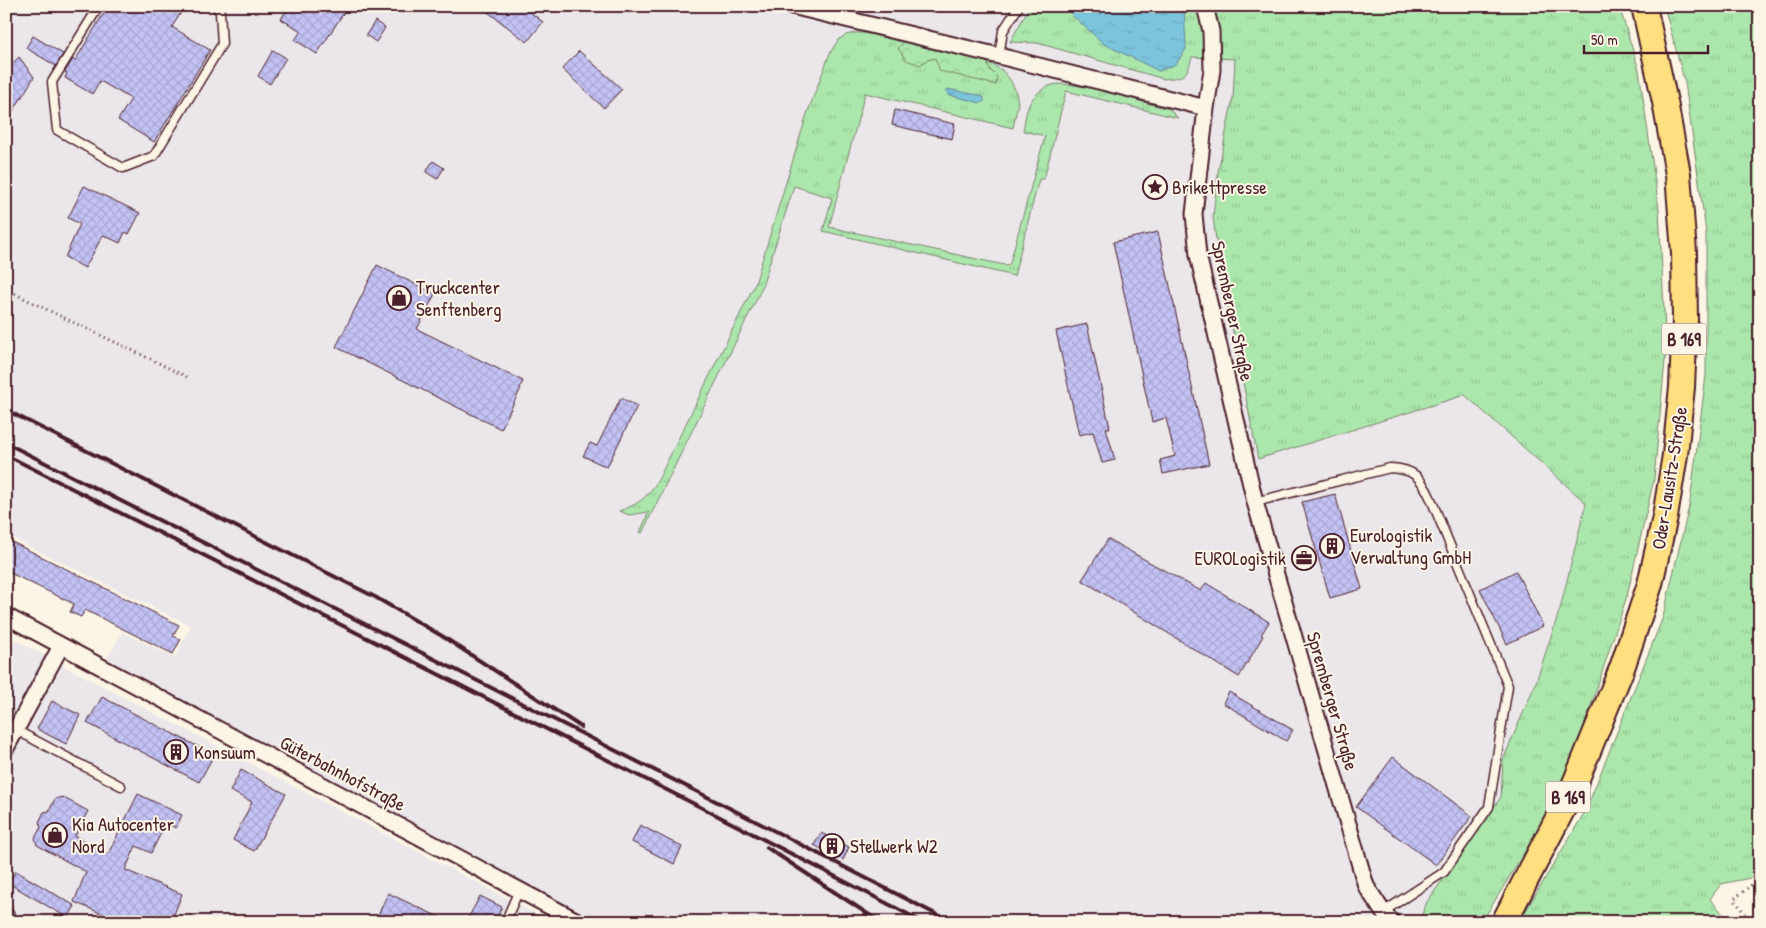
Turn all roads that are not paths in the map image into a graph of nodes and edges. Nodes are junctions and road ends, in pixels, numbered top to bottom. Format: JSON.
{"nodes":[{"id":1,"x":99,"y":6,"type":"edge"},
{"id":2,"x":216,"y":6,"type":"edge"},
{"id":3,"x":792,"y":6,"type":"edge"},
{"id":4,"x":1019,"y":6,"type":"edge"},
{"id":5,"x":1205,"y":6,"type":"edge"},
{"id":6,"x":1644,"y":6,"type":"edge"},
{"id":7,"x":999,"y":56,"type":"junction"},
{"id":8,"x":1206,"y":108,"type":"junction"},
{"id":9,"x":1255,"y":502,"type":"junction"},
{"id":10,"x":6,"y":616,"type":"edge"},
{"id":11,"x":61,"y":646,"type":"junction"},
{"id":12,"x":16,"y":730,"type":"junction"},
{"id":13,"x":6,"y":748,"type":"edge"},
{"id":14,"x":121,"y":786,"type":"dead end"},
{"id":15,"x":519,"y":890,"type":"junction"},
{"id":16,"x":6,"y":909,"type":"edge"},
{"id":17,"x":1387,"y":917,"type":"edge"},
{"id":18,"x":14,"y":922,"type":"edge"},
{"id":19,"x":505,"y":922,"type":"edge"},
{"id":20,"x":578,"y":922,"type":"edge"},
{"id":21,"x":1504,"y":922,"type":"edge"}],
"edges":[{"from":1,"to":2,"type":"lane"},
{"from":3,"to":7,"type":"street"},
{"from":4,"to":7,"type":"lane"},
{"from":5,"to":8,"type":"street","name":"Spremberger Straße"},
{"from":6,"to":21,"type":"highway","name":"Oder-Lausitz-Straße","number":"B 169"},
{"from":7,"to":8,"type":"street"},
{"from":8,"to":9,"type":"street","name":"Spremberger Straße"},
{"from":9,"to":17,"type":"street","name":"Spremberger Straße"},
{"from":9,"to":17,"type":"lane"},
{"from":10,"to":11,"type":"street","name":"Güterbahnhofstraße"},
{"from":11,"to":12,"type":"street"},
{"from":11,"to":15,"type":"street","name":"Güterbahnhofstraße"},
{"from":12,"to":13,"type":"street"},
{"from":12,"to":14,"type":"lane"},
{"from":15,"to":19,"type":"lane"},
{"from":15,"to":20,"type":"street","name":"Güterbahnhofstraße"},
{"from":16,"to":18,"type":"lane"}]}
